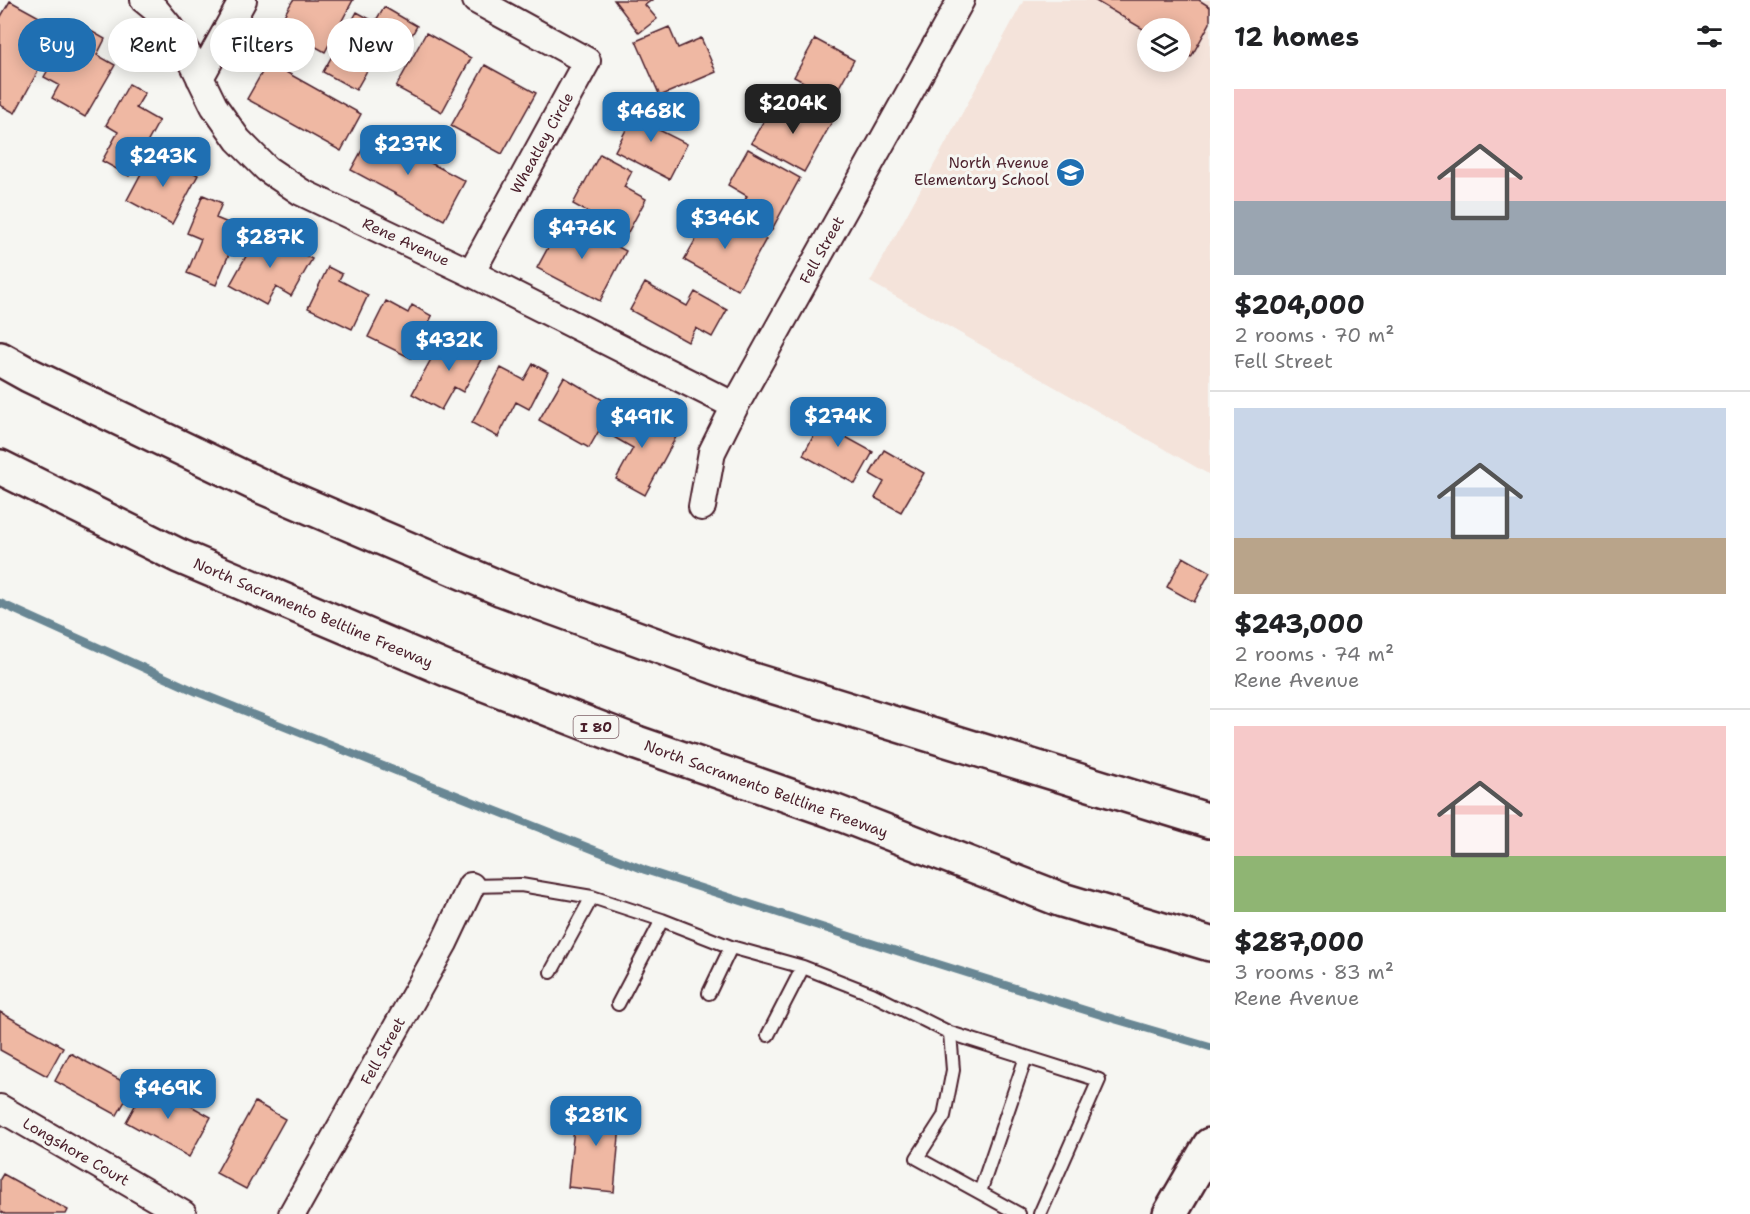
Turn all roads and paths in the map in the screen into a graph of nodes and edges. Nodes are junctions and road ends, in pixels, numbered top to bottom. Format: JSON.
{"nodes":[{"id":1,"x":144,"y":0,"type":"edge"},
{"id":2,"x":243,"y":0,"type":"edge"},
{"id":3,"x":476,"y":0,"type":"edge"},
{"id":4,"x":961,"y":0,"type":"edge"},
{"id":5,"x":200,"y":78,"type":"junction"},
{"id":6,"x":471,"y":273,"type":"junction"},
{"id":7,"x":0,"y":354,"type":"edge"},
{"id":8,"x":0,"y":359,"type":"edge"},
{"id":9,"x":29,"y":375,"type":"junction"},
{"id":10,"x":735,"y":406,"type":"junction"},
{"id":11,"x":0,"y":467,"type":"edge"},
{"id":12,"x":702,"y":507,"type":"dead end"},
{"id":13,"x":1210,"y":821,"type":"edge"},
{"id":14,"x":471,"y":886,"type":"joint"},
{"id":15,"x":592,"y":897,"type":"junction"},
{"id":16,"x":662,"y":920,"type":"junction"},
{"id":17,"x":1210,"y":944,"type":"edge"},
{"id":18,"x":731,"y":947,"type":"junction"},
{"id":19,"x":803,"y":968,"type":"junction"},
{"id":20,"x":551,"y":972,"type":"dead end"},
{"id":21,"x":709,"y":993,"type":"dead end"},
{"id":22,"x":618,"y":1004,"type":"dead end"},
{"id":23,"x":950,"y":1033,"type":"junction"},
{"id":24,"x":768,"y":1035,"type":"dead end"},
{"id":25,"x":1026,"y":1057,"type":"junction"},
{"id":26,"x":0,"y":1107,"type":"edge"},
{"id":27,"x":1210,"y":1145,"type":"edge"},
{"id":28,"x":980,"y":1192,"type":"junction"},
{"id":29,"x":183,"y":1214,"type":"edge"},
{"id":30,"x":292,"y":1214,"type":"edge"},
{"id":31,"x":1019,"y":1214,"type":"edge"},
{"id":32,"x":1040,"y":1214,"type":"edge"},
{"id":33,"x":1170,"y":1214,"type":"edge"}],
"edges":[{"from":1,"to":5,"type":"street","name":"Rene Avenue"},
{"from":2,"to":5,"type":"street"},
{"from":3,"to":6,"type":"street","name":"Wheatley Circle"},
{"from":4,"to":10,"type":"street","name":"Fell Street"},
{"from":5,"to":6,"type":"street","name":"Rene Avenue"},
{"from":6,"to":10,"type":"street","name":"Rene Avenue"},
{"from":7,"to":9,"type":"main road"},
{"from":8,"to":9,"type":"main road"},
{"from":9,"to":13,"type":"main road"},
{"from":10,"to":12,"type":"street","name":"Fell Street"},
{"from":11,"to":17,"type":"main road","name":"North Sacramento Beltline Freeway","number":"I 80"},
{"from":14,"to":15,"type":"lane"},
{"from":14,"to":30,"type":"street","name":"Fell Street"},
{"from":15,"to":16,"type":"lane"},
{"from":15,"to":20,"type":"lane"},
{"from":16,"to":18,"type":"lane"},
{"from":16,"to":22,"type":"lane"},
{"from":18,"to":19,"type":"lane"},
{"from":18,"to":21,"type":"lane"},
{"from":19,"to":23,"type":"lane"},
{"from":19,"to":24,"type":"lane"},
{"from":23,"to":25,"type":"lane"},
{"from":23,"to":28,"type":"lane"},
{"from":25,"to":28,"type":"lane"},
{"from":25,"to":32,"type":"lane"},
{"from":26,"to":29,"type":"street","name":"Longshore Court"},
{"from":27,"to":33,"type":"main road"},
{"from":28,"to":31,"type":"lane"}]}
